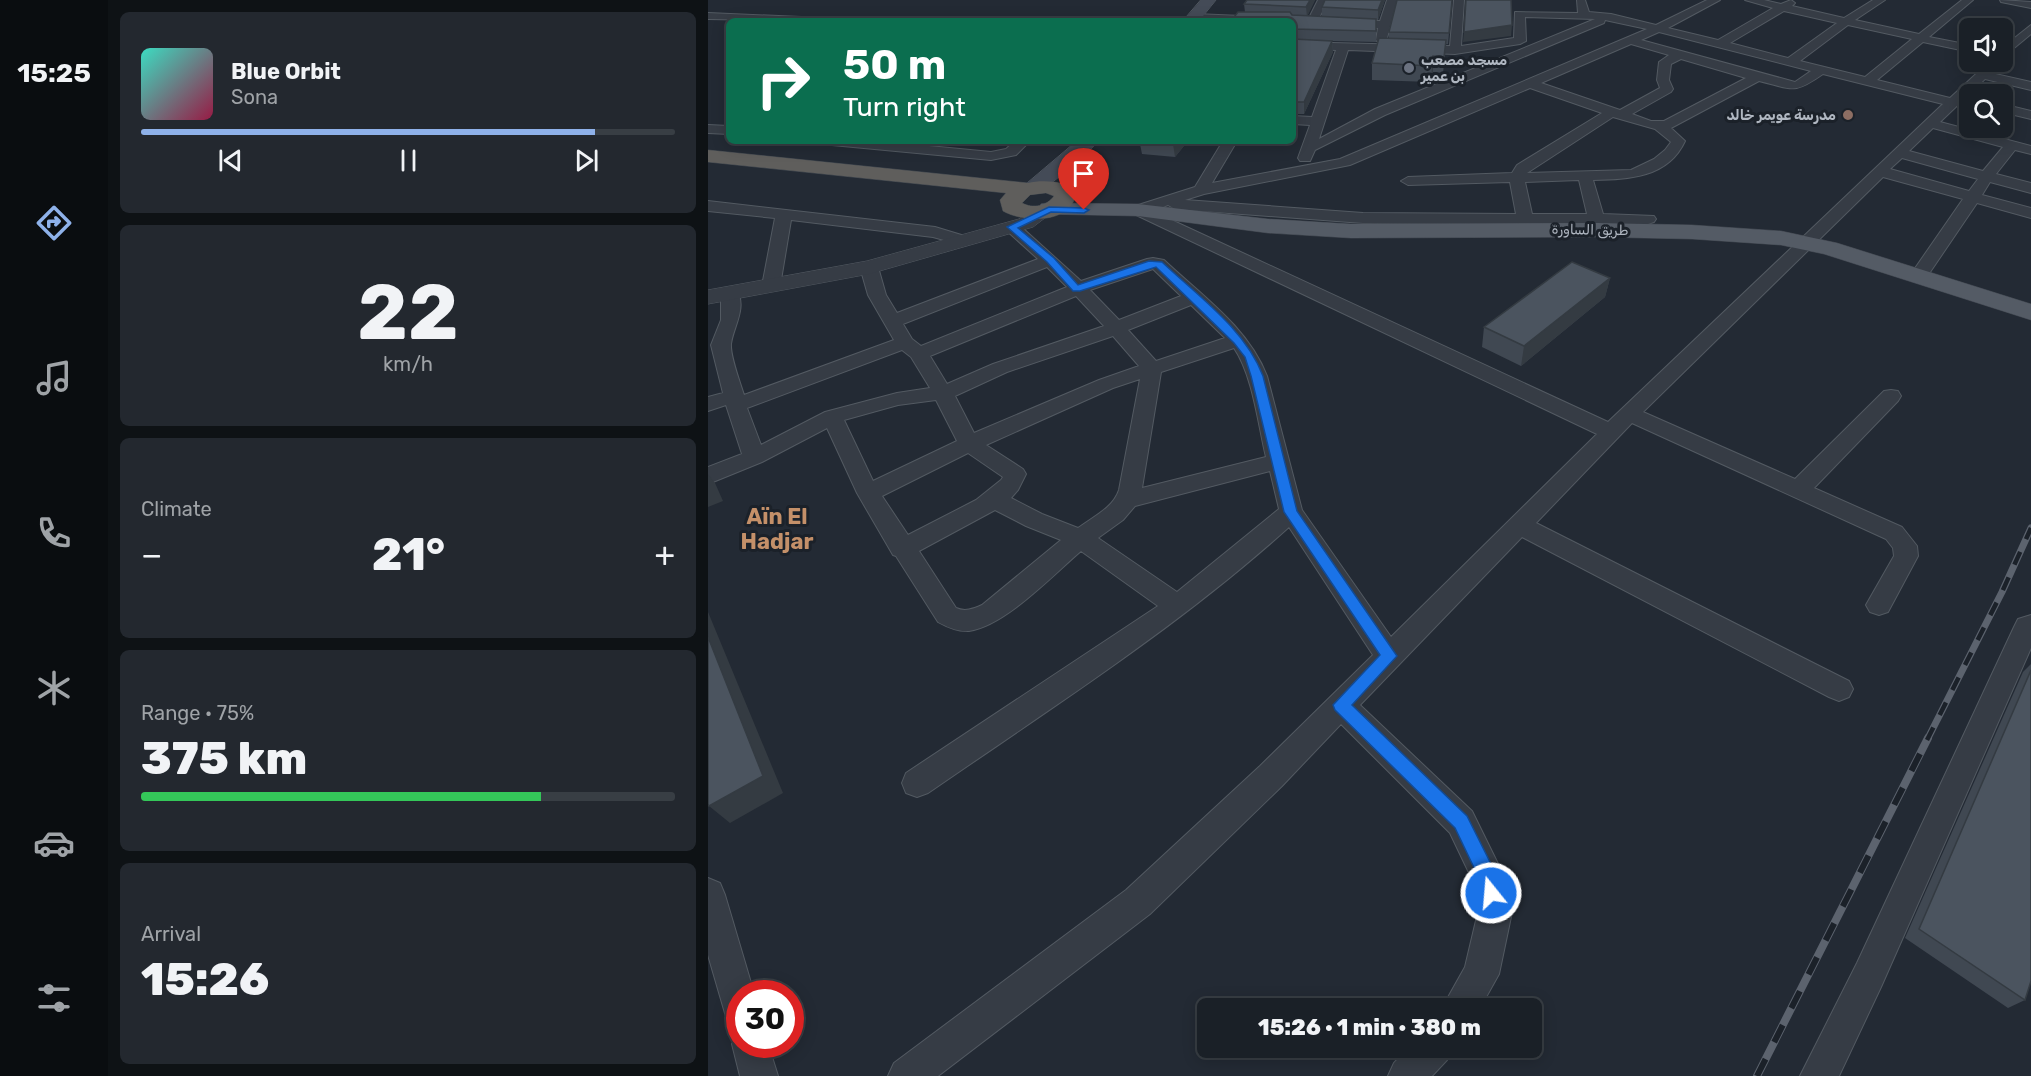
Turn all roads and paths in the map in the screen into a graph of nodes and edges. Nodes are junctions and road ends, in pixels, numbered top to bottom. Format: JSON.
{"nodes":[{"id":1,"x":1209,"y":0,"type":"edge"},
{"id":2,"x":1323,"y":0,"type":"edge"},
{"id":3,"x":1392,"y":0,"type":"edge"},
{"id":4,"x":1459,"y":0,"type":"edge"},
{"id":5,"x":1520,"y":0,"type":"edge"},
{"id":6,"x":1580,"y":0,"type":"edge"},
{"id":7,"x":1715,"y":0,"type":"edge"},
{"id":8,"x":1750,"y":0,"type":"edge"},
{"id":9,"x":1796,"y":0,"type":"edge"},
{"id":10,"x":1880,"y":0,"type":"edge"},
{"id":11,"x":1968,"y":0,"type":"edge"},
{"id":12,"x":2006,"y":0,"type":"edge"},
{"id":13,"x":2031,"y":5,"type":"edge"},
{"id":14,"x":1783,"y":8,"type":"junction"},
{"id":15,"x":1519,"y":14,"type":"junction"},
{"id":16,"x":1584,"y":15,"type":"junction"},
{"id":17,"x":708,"y":16,"type":"edge"},
{"id":18,"x":1230,"y":16,"type":"edge"},
{"id":19,"x":1611,"y":17,"type":"junction"},
{"id":20,"x":754,"y":18,"type":"edge"},
{"id":21,"x":1194,"y":18,"type":"edge"},
{"id":22,"x":1205,"y":18,"type":"edge"},
{"id":23,"x":1255,"y":18,"type":"edge"},
{"id":24,"x":1846,"y":21,"type":"junction"},
{"id":25,"x":1384,"y":25,"type":"junction"},
{"id":26,"x":1657,"y":29,"type":"junction"},
{"id":27,"x":2030,"y":31,"type":"edge"},
{"id":28,"x":1920,"y":38,"type":"junction"},
{"id":29,"x":1628,"y":40,"type":"junction"},
{"id":30,"x":1720,"y":44,"type":"junction"},
{"id":31,"x":1296,"y":45,"type":"edge"},
{"id":32,"x":2013,"y":46,"type":"edge"},
{"id":33,"x":1343,"y":47,"type":"junction"},
{"id":34,"x":1959,"y":47,"type":"edge"},
{"id":35,"x":1381,"y":49,"type":"junction"},
{"id":36,"x":1455,"y":50,"type":"junction"},
{"id":37,"x":1681,"y":54,"type":"junction"},
{"id":38,"x":2023,"y":56,"type":"dead end"},
{"id":39,"x":2013,"y":58,"type":"edge"},
{"id":40,"x":1790,"y":62,"type":"junction"},
{"id":41,"x":1820,"y":70,"type":"junction"},
{"id":42,"x":1985,"y":72,"type":"edge"},
{"id":43,"x":2011,"y":72,"type":"edge"},
{"id":44,"x":1757,"y":77,"type":"junction"},
{"id":45,"x":1866,"y":81,"type":"junction"},
{"id":46,"x":1528,"y":83,"type":"junction"},
{"id":47,"x":1974,"y":84,"type":"edge"},
{"id":48,"x":2031,"y":86,"type":"edge"},
{"id":49,"x":1677,"y":93,"type":"junction"},
{"id":50,"x":1959,"y":99,"type":"edge"},
{"id":51,"x":1708,"y":103,"type":"junction"},
{"id":52,"x":2013,"y":111,"type":"edge"},
{"id":53,"x":1380,"y":112,"type":"junction"},
{"id":54,"x":1616,"y":114,"type":"junction"},
{"id":55,"x":2031,"y":115,"type":"edge"},
{"id":56,"x":1296,"y":120,"type":"edge"},
{"id":57,"x":1316,"y":122,"type":"junction"},
{"id":58,"x":1929,"y":123,"type":"junction"},
{"id":59,"x":1660,"y":126,"type":"junction"},
{"id":60,"x":708,"y":129,"type":"edge"},
{"id":61,"x":726,"y":130,"type":"edge"},
{"id":62,"x":1420,"y":130,"type":"junction"},
{"id":63,"x":864,"y":144,"type":"edge"},
{"id":64,"x":1020,"y":144,"type":"edge"},
{"id":65,"x":1228,"y":144,"type":"edge"},
{"id":66,"x":2012,"y":145,"type":"junction"},
{"id":67,"x":1313,"y":146,"type":"junction"},
{"id":68,"x":1083,"y":147,"type":"edge"},
{"id":69,"x":2031,"y":150,"type":"edge"},
{"id":70,"x":1899,"y":153,"type":"junction"},
{"id":71,"x":708,"y":156,"type":"edge"},
{"id":72,"x":1350,"y":160,"type":"junction"},
{"id":73,"x":708,"y":170,"type":"edge"},
{"id":74,"x":1879,"y":171,"type":"junction"},
{"id":75,"x":1301,"y":172,"type":"junction"},
{"id":76,"x":1585,"y":176,"type":"junction"},
{"id":77,"x":1987,"y":176,"type":"junction"},
{"id":78,"x":1517,"y":178,"type":"junction"},
{"id":79,"x":1456,"y":180,"type":"junction"},
{"id":80,"x":1408,"y":181,"type":"dead end"},
{"id":81,"x":2031,"y":188,"type":"edge"},
{"id":82,"x":1030,"y":189,"type":"junction"},
{"id":83,"x":1201,"y":190,"type":"junction"},
{"id":84,"x":1063,"y":191,"type":"junction"},
{"id":85,"x":1972,"y":198,"type":"junction"},
{"id":86,"x":1164,"y":203,"type":"junction"},
{"id":87,"x":708,"y":206,"type":"edge"},
{"id":88,"x":1046,"y":210,"type":"junction"},
{"id":89,"x":1138,"y":210,"type":"junction"},
{"id":90,"x":1012,"y":213,"type":"junction"},
{"id":91,"x":2031,"y":213,"type":"edge"},
{"id":92,"x":784,"y":215,"type":"junction"},
{"id":93,"x":1458,"y":217,"type":"junction"},
{"id":94,"x":1525,"y":218,"type":"junction"},
{"id":95,"x":1596,"y":219,"type":"junction"},
{"id":96,"x":1648,"y":219,"type":"dead end"},
{"id":97,"x":962,"y":240,"type":"junction"},
{"id":98,"x":1805,"y":242,"type":"junction"},
{"id":99,"x":1050,"y":260,"type":"junction"},
{"id":100,"x":869,"y":267,"type":"junction"},
{"id":101,"x":1918,"y":277,"type":"junction"},
{"id":102,"x":771,"y":286,"type":"junction"},
{"id":103,"x":1076,"y":289,"type":"junction"},
{"id":104,"x":719,"y":295,"type":"edge"},
{"id":105,"x":1195,"y":297,"type":"junction"},
{"id":106,"x":2031,"y":312,"type":"edge"},
{"id":107,"x":894,"y":321,"type":"junction"},
{"id":108,"x":1117,"y":328,"type":"junction"},
{"id":109,"x":1238,"y":340,"type":"junction"},
{"id":110,"x":912,"y":348,"type":"junction"},
{"id":111,"x":1152,"y":369,"type":"junction"},
{"id":112,"x":943,"y":393,"type":"junction"},
{"id":113,"x":1891,"y":396,"type":"dead end"},
{"id":114,"x":735,"y":401,"type":"junction"},
{"id":115,"x":708,"y":404,"type":"edge"},
{"id":116,"x":1629,"y":414,"type":"junction"},
{"id":117,"x":832,"y":417,"type":"junction"},
{"id":118,"x":1611,"y":432,"type":"junction"},
{"id":119,"x":969,"y":444,"type":"junction"},
{"id":120,"x":754,"y":457,"type":"junction"},
{"id":121,"x":1277,"y":462,"type":"junction"},
{"id":122,"x":708,"y":476,"type":"edge"},
{"id":123,"x":1798,"y":490,"type":"junction"},
{"id":124,"x":868,"y":493,"type":"junction"},
{"id":125,"x":996,"y":500,"type":"junction"},
{"id":126,"x":1126,"y":500,"type":"junction"},
{"id":127,"x":1291,"y":512,"type":"junction"},
{"id":128,"x":1519,"y":525,"type":"junction"},
{"id":129,"x":1080,"y":538,"type":"junction"},
{"id":130,"x":902,"y":549,"type":"junction"},
{"id":131,"x":1879,"y":605,"type":"dead end"},
{"id":132,"x":1178,"y":606,"type":"junction"},
{"id":133,"x":2031,"y":626,"type":"edge"},
{"id":134,"x":1389,"y":656,"type":"junction"},
{"id":135,"x":1839,"y":689,"type":"dead end"},
{"id":136,"x":1341,"y":705,"type":"junction"},
{"id":137,"x":917,"y":783,"type":"dead end"},
{"id":138,"x":708,"y":895,"type":"edge"},
{"id":139,"x":732,"y":980,"type":"edge"},
{"id":140,"x":1466,"y":998,"type":"edge"},
{"id":141,"x":754,"y":1058,"type":"edge"},
{"id":142,"x":1424,"y":1058,"type":"edge"},
{"id":143,"x":759,"y":1076,"type":"edge"},
{"id":144,"x":907,"y":1076,"type":"edge"},
{"id":145,"x":1407,"y":1076,"type":"edge"},
{"id":146,"x":1819,"y":1076,"type":"edge"}],
"edges":[{"from":1,"to":21,"type":"main road"},
{"from":2,"to":25,"type":"street"},
{"from":3,"to":25,"type":"street"},
{"from":4,"to":36,"type":"street"},
{"from":5,"to":15,"type":"street"},
{"from":6,"to":16,"type":"street"},
{"from":7,"to":26,"type":"street"},
{"from":8,"to":14,"type":"street"},
{"from":9,"to":14,"type":"street"},
{"from":10,"to":24,"type":"street"},
{"from":11,"to":28,"type":"street"},
{"from":12,"to":13,"type":"street"},
{"from":14,"to":24,"type":"street"},
{"from":14,"to":30,"type":"street"},
{"from":15,"to":16,"type":"street"},
{"from":15,"to":36,"type":"street"},
{"from":16,"to":19,"type":"street"},
{"from":17,"to":20,"type":"street"},
{"from":18,"to":22,"type":"street"},
{"from":18,"to":23,"type":"street"},
{"from":19,"to":26,"type":"street"},
{"from":19,"to":53,"type":"street"},
{"from":24,"to":28,"type":"street"},
{"from":24,"to":40,"type":"street"},
{"from":25,"to":35,"type":"street"},
{"from":26,"to":29,"type":"street"},
{"from":26,"to":30,"type":"street"},
{"from":27,"to":32,"type":"street"},
{"from":28,"to":34,"type":"street"},
{"from":28,"to":45,"type":"street"},
{"from":29,"to":37,"type":"street"},
{"from":29,"to":46,"type":"street"},
{"from":30,"to":40,"type":"street"},
{"from":31,"to":33,"type":"street"},
{"from":33,"to":35,"type":"street"},
{"from":33,"to":57,"type":"street"},
{"from":35,"to":36,"type":"street"},
{"from":37,"to":44,"type":"street"},
{"from":37,"to":49,"type":"street"},
{"from":38,"to":39,"type":"street"},
{"from":40,"to":41,"type":"street"},
{"from":41,"to":44,"type":"street"},
{"from":41,"to":45,"type":"street"},
{"from":42,"to":47,"type":"street"},
{"from":43,"to":48,"type":"street"},
{"from":44,"to":51,"type":"street"},
{"from":45,"to":50,"type":"street"},
{"from":46,"to":54,"type":"street"},
{"from":46,"to":62,"type":"street"},
{"from":49,"to":51,"type":"street"},
{"from":49,"to":54,"type":"street"},
{"from":50,"to":58,"type":"street"},
{"from":51,"to":59,"type":"street"},
{"from":52,"to":55,"type":"street"},
{"from":53,"to":62,"type":"street"},
{"from":53,"to":67,"type":"street"},
{"from":54,"to":59,"type":"street"},
{"from":54,"to":78,"type":"street"},
{"from":56,"to":57,"type":"street"},
{"from":57,"to":67,"type":"street"},
{"from":58,"to":66,"type":"street"},
{"from":58,"to":70,"type":"street"},
{"from":59,"to":76,"type":"street"},
{"from":60,"to":61,"type":"street"},
{"from":62,"to":72,"type":"street"},
{"from":63,"to":64,"type":"street"},
{"from":65,"to":83,"type":"street"},
{"from":66,"to":69,"type":"street"},
{"from":66,"to":77,"type":"street"},
{"from":67,"to":72,"type":"street"},
{"from":67,"to":75,"type":"street"},
{"from":68,"to":82,"type":"main road"},
{"from":68,"to":84,"type":"main road"},
{"from":70,"to":74,"type":"street"},
{"from":70,"to":77,"type":"street"},
{"from":71,"to":82,"type":"highway"},
{"from":72,"to":75,"type":"street"},
{"from":73,"to":90,"type":"highway"},
{"from":74,"to":85,"type":"street"},
{"from":74,"to":98,"type":"street"},
{"from":75,"to":83,"type":"street"},
{"from":76,"to":78,"type":"street"},
{"from":76,"to":95,"type":"street"},
{"from":77,"to":81,"type":"street"},
{"from":77,"to":85,"type":"street"},
{"from":78,"to":79,"type":"street"},
{"from":78,"to":94,"type":"street"},
{"from":79,"to":80,"type":"street"},
{"from":79,"to":93,"type":"street"},
{"from":82,"to":84,"type":"highway"},
{"from":82,"to":90,"type":"highway"},
{"from":83,"to":86,"type":"street"},
{"from":84,"to":88,"type":"highway"},
{"from":84,"to":89,"type":"main road"},
{"from":85,"to":91,"type":"street"},
{"from":85,"to":101,"type":"street"},
{"from":86,"to":89,"type":"street"},
{"from":86,"to":93,"type":"street"},
{"from":87,"to":92,"type":"street"},
{"from":88,"to":89,"type":"main road"},
{"from":88,"to":90,"type":"highway"},
{"from":89,"to":98,"type":"main road","name":"طريق الساورة"},
{"from":89,"to":118,"type":"street"},
{"from":90,"to":97,"type":"street"},
{"from":90,"to":99,"type":"street"},
{"from":92,"to":97,"type":"street"},
{"from":92,"to":102,"type":"street"},
{"from":93,"to":94,"type":"street"},
{"from":94,"to":95,"type":"street"},
{"from":95,"to":96,"type":"street"},
{"from":97,"to":100,"type":"street"},
{"from":98,"to":101,"type":"main road","name":"طريق الساورة"},
{"from":98,"to":116,"type":"street"},
{"from":99,"to":103,"type":"street"},
{"from":99,"to":107,"type":"street"},
{"from":100,"to":102,"type":"street"},
{"from":100,"to":107,"type":"street"},
{"from":101,"to":106,"type":"main road","name":"طريق الساورة"},
{"from":102,"to":104,"type":"street"},
{"from":103,"to":105,"type":"street"},
{"from":103,"to":108,"type":"street"},
{"from":103,"to":110,"type":"street"},
{"from":104,"to":114,"type":"street"},
{"from":105,"to":108,"type":"street"},
{"from":105,"to":109,"type":"street"},
{"from":107,"to":110,"type":"street"},
{"from":108,"to":111,"type":"street"},
{"from":108,"to":112,"type":"street"},
{"from":109,"to":111,"type":"street"},
{"from":109,"to":121,"type":"street"},
{"from":110,"to":112,"type":"street"},
{"from":110,"to":114,"type":"street"},
{"from":111,"to":119,"type":"street"},
{"from":111,"to":126,"type":"street"},
{"from":112,"to":117,"type":"street"},
{"from":112,"to":119,"type":"street"},
{"from":113,"to":123,"type":"street"},
{"from":114,"to":115,"type":"street"},
{"from":114,"to":120,"type":"street"},
{"from":116,"to":118,"type":"street"},
{"from":116,"to":123,"type":"street"},
{"from":117,"to":120,"type":"street"},
{"from":117,"to":124,"type":"street"},
{"from":118,"to":128,"type":"street"},
{"from":119,"to":124,"type":"street"},
{"from":119,"to":125,"type":"street"},
{"from":120,"to":122,"type":"street"},
{"from":121,"to":126,"type":"street"},
{"from":121,"to":127,"type":"street"},
{"from":123,"to":131,"type":"street"},
{"from":124,"to":130,"type":"street"},
{"from":125,"to":129,"type":"street"},
{"from":125,"to":130,"type":"street"},
{"from":126,"to":129,"type":"street"},
{"from":127,"to":132,"type":"street"},
{"from":127,"to":134,"type":"street"},
{"from":128,"to":134,"type":"street"},
{"from":128,"to":135,"type":"street"},
{"from":129,"to":130,"type":"street"},
{"from":129,"to":132,"type":"street"},
{"from":132,"to":137,"type":"street"},
{"from":133,"to":146,"type":"street"},
{"from":134,"to":136,"type":"street"},
{"from":136,"to":140,"type":"street"},
{"from":136,"to":144,"type":"street"},
{"from":138,"to":139,"type":"street"},
{"from":141,"to":143,"type":"street"},
{"from":142,"to":145,"type":"street"}]}
